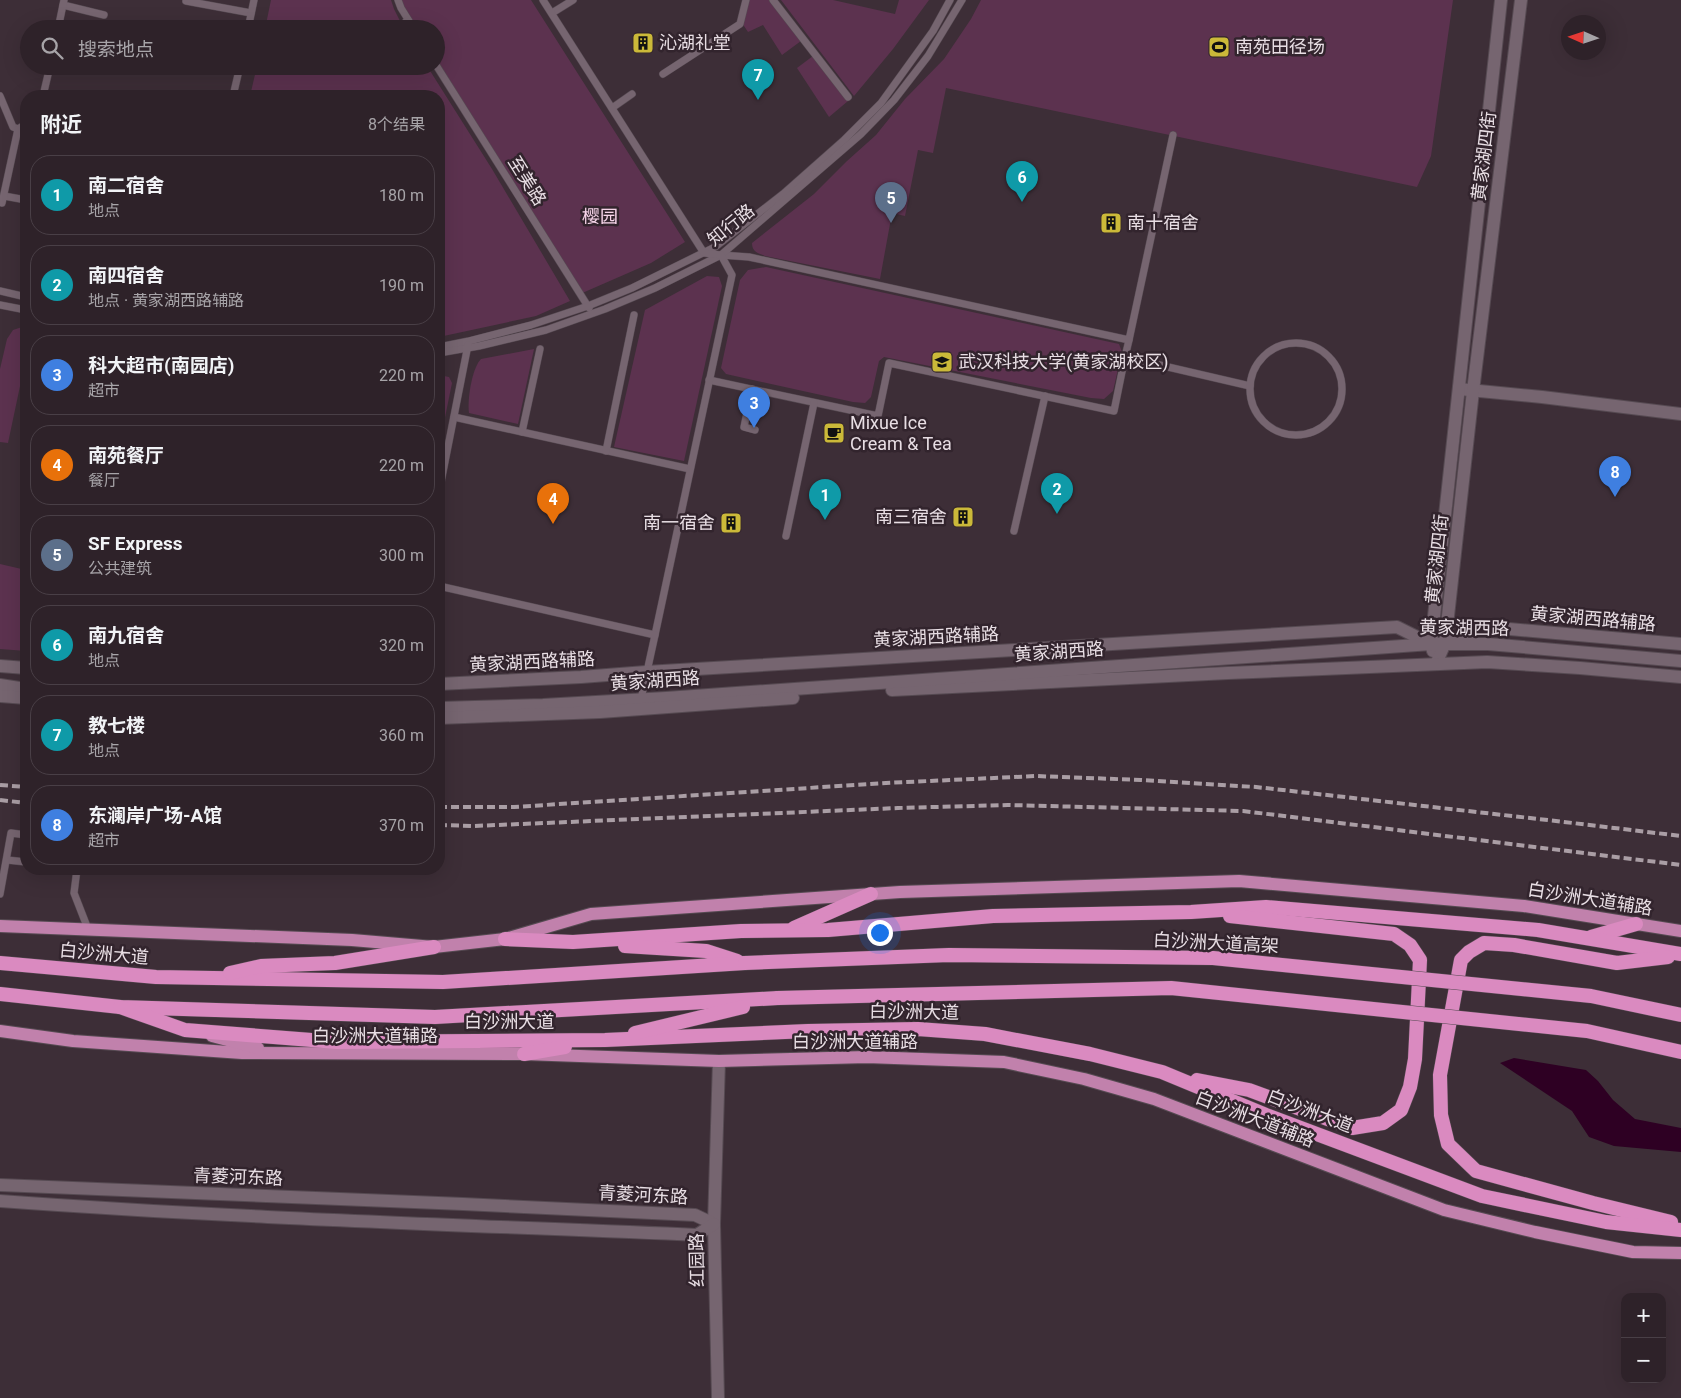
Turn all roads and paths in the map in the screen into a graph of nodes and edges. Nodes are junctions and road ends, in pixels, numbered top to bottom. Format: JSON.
{"nodes":[{"id":1,"x":254,"y":0,"type":"edge"},
{"id":2,"x":398,"y":0,"type":"edge"},
{"id":3,"x":544,"y":0,"type":"edge"},
{"id":4,"x":573,"y":0,"type":"edge"},
{"id":5,"x":746,"y":0,"type":"edge"},
{"id":6,"x":773,"y":0,"type":"edge"},
{"id":7,"x":950,"y":0,"type":"edge"},
{"id":8,"x":962,"y":0,"type":"edge"},
{"id":9,"x":1501,"y":0,"type":"edge"},
{"id":10,"x":1521,"y":0,"type":"edge"},
{"id":11,"x":186,"y":1,"type":"edge"},
{"id":12,"x":64,"y":3,"type":"edge"},
{"id":13,"x":251,"y":13,"type":"junction"},
{"id":14,"x":552,"y":13,"type":"junction"},
{"id":15,"x":104,"y":15,"type":"dead end"},
{"id":16,"x":60,"y":20,"type":"edge"},
{"id":17,"x":250,"y":20,"type":"edge"},
{"id":18,"x":408,"y":20,"type":"edge"},
{"id":19,"x":663,"y":74,"type":"dead end"},
{"id":20,"x":48,"y":75,"type":"edge"},
{"id":21,"x":238,"y":75,"type":"edge"},
{"id":22,"x":442,"y":75,"type":"edge"},
{"id":23,"x":45,"y":90,"type":"edge"},
{"id":24,"x":234,"y":90,"type":"edge"},
{"id":25,"x":632,"y":94,"type":"dead end"},
{"id":26,"x":0,"y":96,"type":"edge"},
{"id":27,"x":848,"y":97,"type":"dead end"},
{"id":28,"x":612,"y":108,"type":"junction"},
{"id":29,"x":18,"y":129,"type":"joint"},
{"id":30,"x":1173,"y":136,"type":"dead end"},
{"id":31,"x":20,"y":200,"type":"edge"},
{"id":32,"x":704,"y":253,"type":"junction"},
{"id":33,"x":721,"y":255,"type":"junction"},
{"id":34,"x":0,"y":291,"type":"edge"},
{"id":35,"x":20,"y":296,"type":"edge"},
{"id":36,"x":0,"y":305,"type":"edge"},
{"id":37,"x":588,"y":306,"type":"junction"},
{"id":38,"x":20,"y":309,"type":"edge"},
{"id":39,"x":592,"y":314,"type":"junction"},
{"id":40,"x":634,"y":315,"type":"dead end"},
{"id":41,"x":1128,"y":340,"type":"junction"},
{"id":42,"x":468,"y":344,"type":"junction"},
{"id":43,"x":445,"y":346,"type":"edge"},
{"id":44,"x":540,"y":349,"type":"dead end"},
{"id":45,"x":445,"y":351,"type":"edge"},
{"id":46,"x":1125,"y":358,"type":"junction"},
{"id":47,"x":709,"y":380,"type":"junction"},
{"id":48,"x":1250,"y":386,"type":"junction"},
{"id":49,"x":752,"y":389,"type":"junction"},
{"id":50,"x":1459,"y":389,"type":"junction"},
{"id":51,"x":1473,"y":390,"type":"junction"},
{"id":52,"x":1045,"y":396,"type":"junction"},
{"id":53,"x":814,"y":403,"type":"junction"},
{"id":54,"x":1681,"y":414,"type":"edge"},
{"id":55,"x":454,"y":417,"type":"junction"},
{"id":56,"x":754,"y":430,"type":"dead end"},
{"id":57,"x":522,"y":432,"type":"junction"},
{"id":58,"x":606,"y":451,"type":"junction"},
{"id":59,"x":445,"y":462,"type":"edge"},
{"id":60,"x":690,"y":469,"type":"junction"},
{"id":61,"x":1014,"y":531,"type":"dead end"},
{"id":62,"x":786,"y":536,"type":"dead end"},
{"id":63,"x":445,"y":587,"type":"edge"},
{"id":64,"x":654,"y":635,"type":"junction"},
{"id":65,"x":1431,"y":644,"type":"junction"},
{"id":66,"x":1445,"y":644,"type":"junction"},
{"id":67,"x":1681,"y":644,"type":"edge"},
{"id":68,"x":1681,"y":660,"type":"edge"},
{"id":69,"x":1436,"y":664,"type":"junction"},
{"id":70,"x":0,"y":666,"type":"edge"},
{"id":71,"x":20,"y":668,"type":"edge"},
{"id":72,"x":646,"y":672,"type":"junction"},
{"id":73,"x":1681,"y":677,"type":"edge"},
{"id":74,"x":445,"y":684,"type":"edge"},
{"id":75,"x":0,"y":685,"type":"edge"},
{"id":76,"x":20,"y":688,"type":"edge"},
{"id":77,"x":0,"y":696,"type":"edge"},
{"id":78,"x":20,"y":698,"type":"edge"},
{"id":79,"x":640,"y":700,"type":"junction"},
{"id":80,"x":445,"y":708,"type":"edge"},
{"id":81,"x":445,"y":718,"type":"edge"},
{"id":82,"x":20,"y":834,"type":"edge"},
{"id":83,"x":7,"y":860,"type":"junction"},
{"id":84,"x":20,"y":861,"type":"edge"},
{"id":85,"x":76,"y":875,"type":"edge"},
{"id":86,"x":0,"y":894,"type":"edge"},
{"id":87,"x":871,"y":894,"type":"junction"},
{"id":88,"x":1191,"y":912,"type":"junction"},
{"id":89,"x":1636,"y":924,"type":"junction"},
{"id":90,"x":0,"y":926,"type":"edge"},
{"id":91,"x":88,"y":929,"type":"junction"},
{"id":92,"x":787,"y":930,"type":"junction"},
{"id":93,"x":1681,"y":931,"type":"edge"},
{"id":94,"x":1585,"y":938,"type":"junction"},
{"id":95,"x":505,"y":939,"type":"junction"},
{"id":96,"x":573,"y":942,"type":"junction"},
{"id":97,"x":434,"y":947,"type":"junction"},
{"id":98,"x":1681,"y":955,"type":"edge"},
{"id":99,"x":0,"y":963,"type":"edge"},
{"id":100,"x":745,"y":963,"type":"junction"},
{"id":101,"x":206,"y":978,"type":"junction"},
{"id":102,"x":0,"y":994,"type":"edge"},
{"id":103,"x":778,"y":998,"type":"junction"},
{"id":104,"x":120,"y":1007,"type":"junction"},
{"id":105,"x":1681,"y":1015,"type":"edge"},
{"id":106,"x":185,"y":1030,"type":"junction"},
{"id":107,"x":0,"y":1031,"type":"edge"},
{"id":108,"x":604,"y":1040,"type":"junction"},
{"id":109,"x":1681,"y":1052,"type":"edge"},
{"id":110,"x":282,"y":1053,"type":"junction"},
{"id":111,"x":524,"y":1054,"type":"junction"},
{"id":112,"x":719,"y":1061,"type":"junction"},
{"id":113,"x":1162,"y":1072,"type":"junction"},
{"id":114,"x":0,"y":1185,"type":"edge"},
{"id":115,"x":0,"y":1201,"type":"edge"},
{"id":116,"x":714,"y":1224,"type":"junction"},
{"id":117,"x":1681,"y":1224,"type":"edge"},
{"id":118,"x":1681,"y":1230,"type":"edge"},
{"id":119,"x":1681,"y":1253,"type":"edge"},
{"id":120,"x":718,"y":1398,"type":"edge"}],
"edges":[{"from":1,"to":13,"type":"lane"},
{"from":2,"to":18,"type":"lane"},
{"from":3,"to":14,"type":"lane"},
{"from":4,"to":14,"type":"lane"},
{"from":5,"to":19,"type":"lane"},
{"from":6,"to":27,"type":"lane"},
{"from":7,"to":32,"type":"lane","name":"知行路"},
{"from":8,"to":33,"type":"lane","name":"知行路"},
{"from":9,"to":50,"type":"street","name":"黄家湖四街"},
{"from":10,"to":51,"type":"street","name":"黄家湖四街"},
{"from":11,"to":13,"type":"lane"},
{"from":12,"to":15,"type":"lane"},
{"from":12,"to":16,"type":"lane"},
{"from":13,"to":17,"type":"lane"},
{"from":14,"to":28,"type":"lane"},
{"from":20,"to":23,"type":"lane"},
{"from":21,"to":24,"type":"lane"},
{"from":22,"to":37,"type":"lane","name":"至美路"},
{"from":25,"to":28,"type":"lane"},
{"from":26,"to":29,"type":"lane"},
{"from":28,"to":32,"type":"lane"},
{"from":29,"to":31,"type":"lane"},
{"from":30,"to":41,"type":"lane"},
{"from":32,"to":33,"type":"lane"},
{"from":32,"to":37,"type":"lane","name":"知行路"},
{"from":33,"to":39,"type":"lane","name":"知行路"},
{"from":33,"to":41,"type":"lane"},
{"from":33,"to":47,"type":"lane"},
{"from":34,"to":35,"type":"lane"},
{"from":36,"to":38,"type":"lane"},
{"from":37,"to":39,"type":"lane","name":"至美路"},
{"from":37,"to":42,"type":"lane","name":"知行路"},
{"from":39,"to":42,"type":"lane","name":"知行路"},
{"from":40,"to":58,"type":"lane"},
{"from":41,"to":46,"type":"lane"},
{"from":42,"to":43,"type":"lane","name":"知行路"},
{"from":42,"to":45,"type":"lane","name":"知行路"},
{"from":42,"to":55,"type":"lane"},
{"from":44,"to":57,"type":"lane"},
{"from":46,"to":48,"type":"lane"},
{"from":46,"to":52,"type":"lane"},
{"from":47,"to":49,"type":"lane"},
{"from":47,"to":60,"type":"lane"},
{"from":48,"to":48,"type":"lane"},
{"from":49,"to":53,"type":"lane"},
{"from":49,"to":56,"type":"lane"},
{"from":50,"to":51,"type":"street"},
{"from":50,"to":65,"type":"street","name":"黄家湖四街"},
{"from":51,"to":54,"type":"street"},
{"from":51,"to":66,"type":"street","name":"黄家湖四街"},
{"from":52,"to":53,"type":"lane"},
{"from":52,"to":61,"type":"lane"},
{"from":53,"to":62,"type":"lane"},
{"from":55,"to":57,"type":"lane"},
{"from":55,"to":59,"type":"lane"},
{"from":57,"to":58,"type":"lane"},
{"from":58,"to":60,"type":"lane"},
{"from":60,"to":64,"type":"lane"},
{"from":63,"to":64,"type":"lane"},
{"from":64,"to":72,"type":"lane"},
{"from":65,"to":66,"type":"street","name":"黄家湖西路"},
{"from":65,"to":69,"type":"street","name":"黄家湖四街"},
{"from":65,"to":72,"type":"street","name":"黄家湖西路辅路"},
{"from":65,"to":79,"type":"street","name":"黄家湖西路"},
{"from":66,"to":67,"type":"street","name":"黄家湖西路辅路"},
{"from":66,"to":68,"type":"street","name":"黄家湖西路"},
{"from":66,"to":69,"type":"street","name":"黄家湖四街"},
{"from":69,"to":73,"type":"street","name":"黄家湖西路"},
{"from":69,"to":81,"type":"street","name":"黄家湖西路"},
{"from":70,"to":71,"type":"street"},
{"from":72,"to":74,"type":"street","name":"黄家湖西路辅路"},
{"from":72,"to":79,"type":"lane"},
{"from":75,"to":76,"type":"street"},
{"from":77,"to":78,"type":"street"},
{"from":79,"to":80,"type":"street","name":"黄家湖西路"},
{"from":82,"to":83,"type":"lane"},
{"from":83,"to":84,"type":"lane"},
{"from":83,"to":86,"type":"lane"},
{"from":85,"to":91,"type":"lane"},
{"from":87,"to":89,"type":"main road","name":"白沙洲大道辅路"},
{"from":87,"to":92,"type":"highway"},
{"from":87,"to":95,"type":"main road","name":"白沙洲大道辅路"},
{"from":88,"to":92,"type":"highway"},
{"from":88,"to":94,"type":"highway"},
{"from":88,"to":113,"type":"highway"},
{"from":89,"to":93,"type":"main road","name":"白沙洲大道辅路"},
{"from":89,"to":94,"type":"highway"},
{"from":90,"to":91,"type":"main road","name":"白沙洲大道辅路"},
{"from":91,"to":97,"type":"main road","name":"白沙洲大道辅路"},
{"from":92,"to":96,"type":"highway"},
{"from":94,"to":98,"type":"highway"},
{"from":95,"to":96,"type":"highway"},
{"from":95,"to":97,"type":"main road","name":"白沙洲大道辅路"},
{"from":96,"to":100,"type":"highway"},
{"from":97,"to":101,"type":"highway"},
{"from":98,"to":117,"type":"highway"},
{"from":99,"to":101,"type":"highway","name":"白沙洲大道"},
{"from":100,"to":101,"type":"highway","name":"白沙洲大道"},
{"from":100,"to":105,"type":"highway","name":"白沙洲大道高架","bridge":true},
{"from":102,"to":104,"type":"highway","name":"白沙洲大道"},
{"from":103,"to":104,"type":"highway","name":"白沙洲大道"},
{"from":103,"to":108,"type":"highway"},
{"from":103,"to":109,"type":"highway","bridge":true},
{"from":104,"to":106,"type":"highway","name":"白沙洲大道"},
{"from":106,"to":108,"type":"highway","name":"白沙洲大道"},
{"from":106,"to":110,"type":"main road"},
{"from":107,"to":110,"type":"main road","name":"白沙洲大道辅路"},
{"from":108,"to":111,"type":"highway"},
{"from":108,"to":113,"type":"highway","name":"白沙洲大道"},
{"from":110,"to":111,"type":"main road","name":"白沙洲大道辅路"},
{"from":111,"to":112,"type":"main road","name":"白沙洲大道辅路"},
{"from":112,"to":116,"type":"street","name":"红园路"},
{"from":112,"to":119,"type":"main road","name":"白沙洲大道辅路"},
{"from":113,"to":118,"type":"highway","name":"白沙洲大道"},
{"from":114,"to":116,"type":"street","name":"青菱河东路"},
{"from":115,"to":116,"type":"street","name":"青菱河东路"},
{"from":116,"to":120,"type":"street","name":"红园路"}]}
